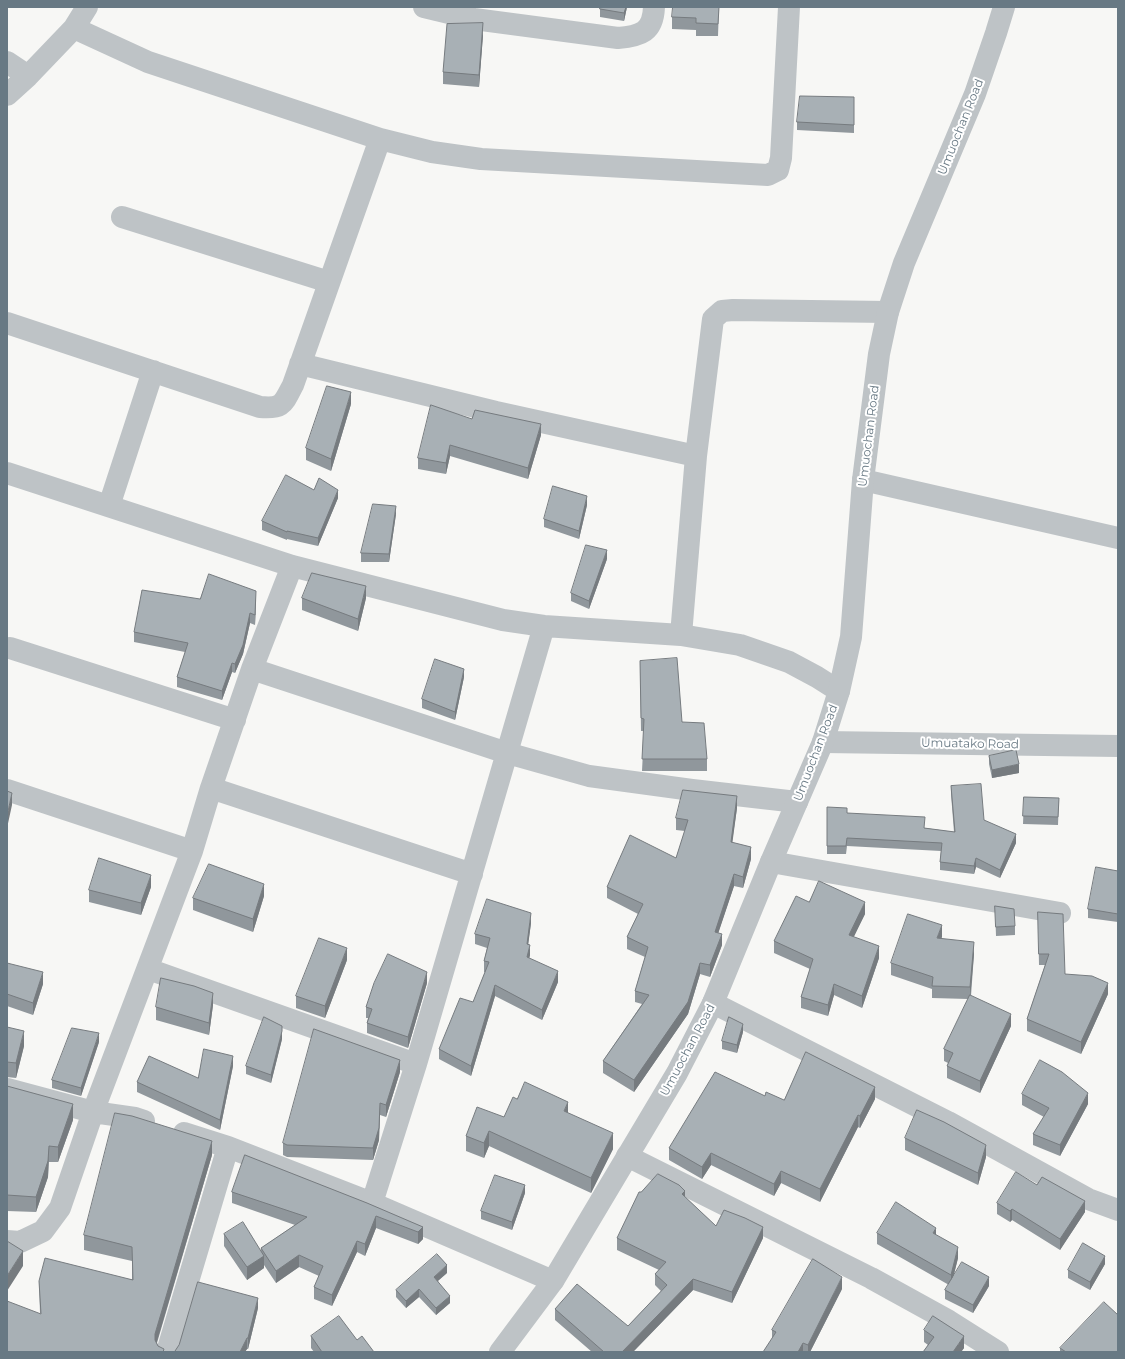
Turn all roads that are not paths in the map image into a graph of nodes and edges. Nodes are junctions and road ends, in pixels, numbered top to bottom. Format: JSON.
{"nodes":[{"id":1,"x":87,"y":7,"type":"edge"},
{"id":2,"x":424,"y":7,"type":"edge"},
{"id":3,"x":654,"y":7,"type":"edge"},
{"id":4,"x":790,"y":7,"type":"edge"},
{"id":5,"x":1004,"y":7,"type":"edge"},
{"id":6,"x":74,"y":28,"type":"junction"},
{"id":7,"x":7,"y":62,"type":"edge"},
{"id":8,"x":28,"y":76,"type":"junction"},
{"id":9,"x":7,"y":95,"type":"edge"},
{"id":10,"x":380,"y":139,"type":"junction"},
{"id":11,"x":122,"y":217,"type":"dead end"},
{"id":12,"x":329,"y":282,"type":"junction"},
{"id":13,"x":888,"y":312,"type":"junction"},
{"id":14,"x":7,"y":323,"type":"edge"},
{"id":15,"x":300,"y":364,"type":"junction"},
{"id":16,"x":153,"y":371,"type":"junction"},
{"id":17,"x":696,"y":456,"type":"junction"},
{"id":18,"x":7,"y":473,"type":"edge"},
{"id":19,"x":863,"y":480,"type":"junction"},
{"id":20,"x":109,"y":506,"type":"junction"},
{"id":21,"x":1118,"y":538,"type":"edge"},
{"id":22,"x":292,"y":566,"type":"junction"},
{"id":23,"x":544,"y":626,"type":"junction"},
{"id":24,"x":681,"y":635,"type":"junction"},
{"id":25,"x":10,"y":648,"type":"dead end"},
{"id":26,"x":252,"y":669,"type":"junction"},
{"id":27,"x":839,"y":691,"type":"junction"},
{"id":28,"x":235,"y":720,"type":"junction"},
{"id":29,"x":823,"y":742,"type":"junction"},
{"id":30,"x":1118,"y":746,"type":"edge"},
{"id":31,"x":507,"y":753,"type":"junction"},
{"id":32,"x":211,"y":788,"type":"junction"},
{"id":33,"x":7,"y":790,"type":"edge"},
{"id":34,"x":797,"y":802,"type":"junction"},
{"id":35,"x":192,"y":851,"type":"junction"},
{"id":36,"x":771,"y":862,"type":"junction"},
{"id":37,"x":472,"y":874,"type":"junction"},
{"id":38,"x":1060,"y":913,"type":"edge"},
{"id":39,"x":148,"y":969,"type":"junction"},
{"id":40,"x":713,"y":1004,"type":"junction"},
{"id":41,"x":416,"y":1064,"type":"junction"},
{"id":42,"x":7,"y":1089,"type":"edge"},
{"id":43,"x":93,"y":1112,"type":"junction"},
{"id":44,"x":228,"y":1147,"type":"junction"},
{"id":45,"x":627,"y":1156,"type":"junction"},
{"id":46,"x":372,"y":1203,"type":"junction"},
{"id":47,"x":1118,"y":1210,"type":"edge"},
{"id":48,"x":7,"y":1241,"type":"edge"},
{"id":49,"x":553,"y":1281,"type":"junction"},
{"id":50,"x":167,"y":1352,"type":"edge"},
{"id":51,"x":501,"y":1352,"type":"edge"},
{"id":52,"x":998,"y":1352,"type":"edge"}],
"edges":[{"from":1,"to":6,"type":"street"},
{"from":2,"to":3,"type":"street"},
{"from":4,"to":10,"type":"street"},
{"from":5,"to":13,"type":"street","name":"Umuochan Road"},
{"from":6,"to":8,"type":"street"},
{"from":6,"to":10,"type":"street"},
{"from":7,"to":8,"type":"street"},
{"from":8,"to":9,"type":"street"},
{"from":10,"to":12,"type":"street"},
{"from":11,"to":12,"type":"street"},
{"from":12,"to":15,"type":"street"},
{"from":13,"to":17,"type":"street"},
{"from":13,"to":19,"type":"street","name":"Umuochan Road"},
{"from":14,"to":16,"type":"street"},
{"from":15,"to":16,"type":"street"},
{"from":15,"to":17,"type":"street"},
{"from":16,"to":20,"type":"street"},
{"from":17,"to":24,"type":"street"},
{"from":18,"to":20,"type":"street"},
{"from":19,"to":21,"type":"street"},
{"from":19,"to":27,"type":"street","name":"Umuochan Road"},
{"from":20,"to":22,"type":"street"},
{"from":22,"to":23,"type":"street"},
{"from":22,"to":26,"type":"street"},
{"from":23,"to":24,"type":"street"},
{"from":23,"to":31,"type":"street"},
{"from":24,"to":27,"type":"street"},
{"from":25,"to":28,"type":"street"},
{"from":26,"to":28,"type":"street"},
{"from":26,"to":31,"type":"street"},
{"from":27,"to":29,"type":"street","name":"Umuochan Road"},
{"from":28,"to":32,"type":"street"},
{"from":29,"to":30,"type":"street","name":"Umuatako Road"},
{"from":29,"to":34,"type":"street","name":"Umuochan Road"},
{"from":31,"to":34,"type":"street"},
{"from":31,"to":37,"type":"street"},
{"from":32,"to":35,"type":"street"},
{"from":32,"to":37,"type":"street"},
{"from":33,"to":35,"type":"street"},
{"from":34,"to":36,"type":"street","name":"Umuochan Road"},
{"from":35,"to":39,"type":"street"},
{"from":36,"to":38,"type":"street"},
{"from":36,"to":40,"type":"street","name":"Umuochan Road"},
{"from":37,"to":41,"type":"street"},
{"from":39,"to":41,"type":"street"},
{"from":39,"to":43,"type":"street"},
{"from":40,"to":45,"type":"street","name":"Umuochan Road"},
{"from":40,"to":47,"type":"street"},
{"from":41,"to":46,"type":"street"},
{"from":42,"to":43,"type":"street"},
{"from":43,"to":44,"type":"street"},
{"from":43,"to":48,"type":"street"},
{"from":44,"to":46,"type":"street"},
{"from":44,"to":50,"type":"street"},
{"from":45,"to":49,"type":"street","name":"Umuochan Road"},
{"from":45,"to":52,"type":"street"},
{"from":46,"to":49,"type":"street"},
{"from":49,"to":51,"type":"street","name":"Umuochan Road"}]}
